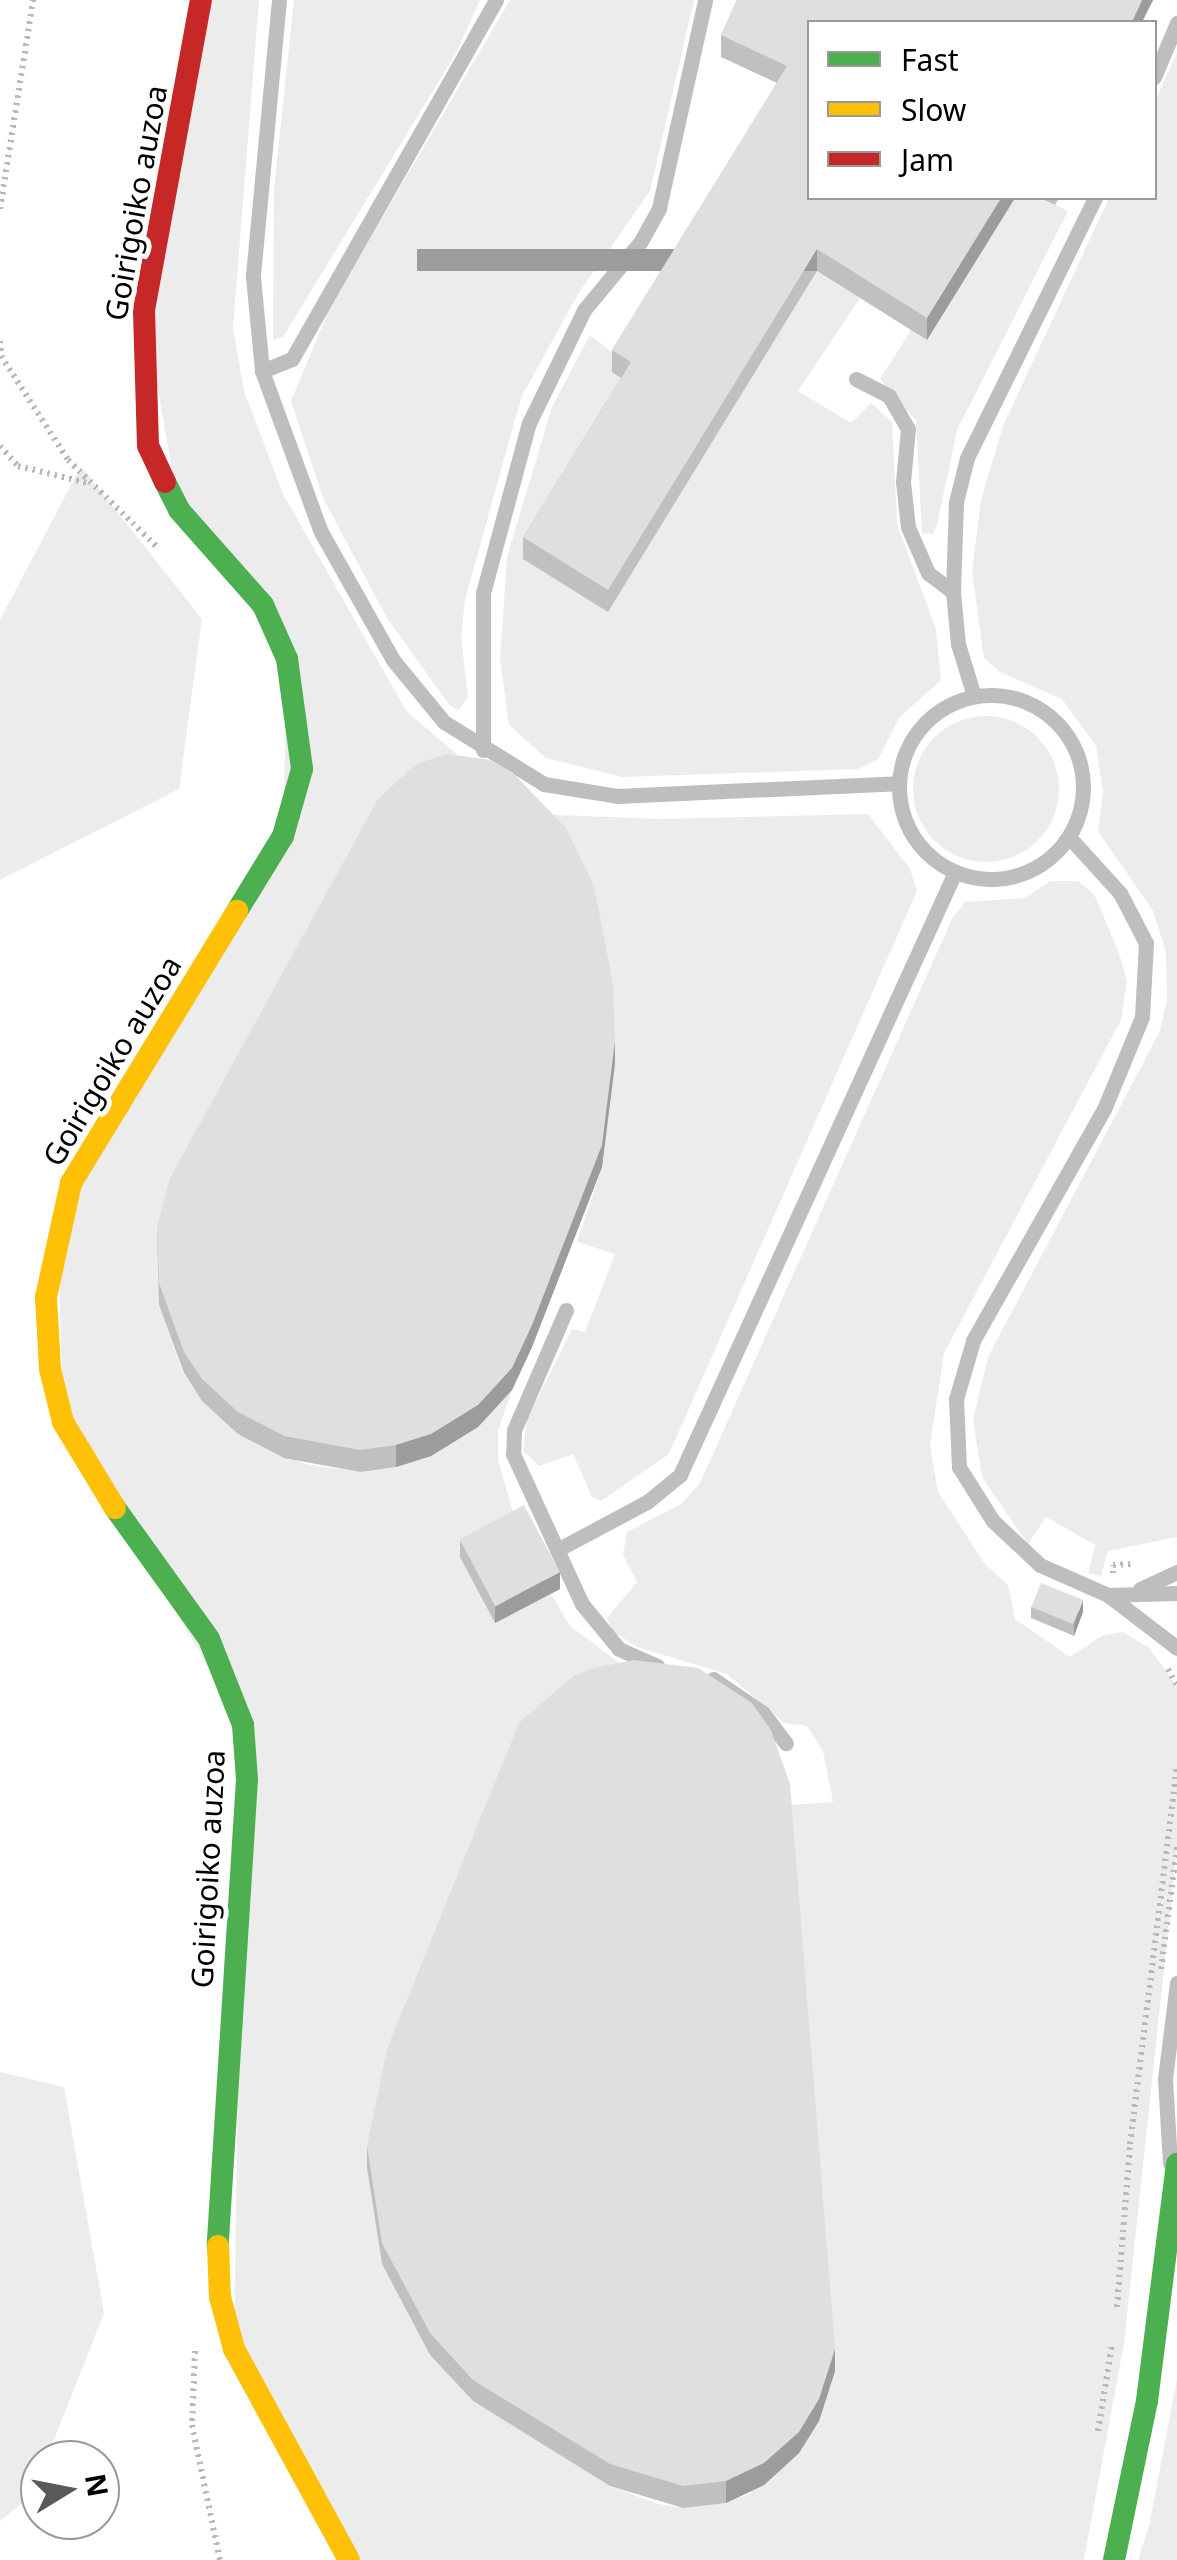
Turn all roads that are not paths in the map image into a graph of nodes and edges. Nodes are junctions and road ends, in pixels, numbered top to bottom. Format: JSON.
{"nodes":[{"id":1,"x":200,"y":0,"type":"edge"},
{"id":2,"x":279,"y":0,"type":"edge"},
{"id":3,"x":496,"y":0,"type":"edge"},
{"id":4,"x":705,"y":0,"type":"edge"},
{"id":5,"x":1177,"y":23,"type":"edge"},
{"id":6,"x":1157,"y":70,"type":"edge"},
{"id":7,"x":1094,"y":200,"type":"edge"},
{"id":8,"x":262,"y":371,"type":"junction"},
{"id":9,"x":856,"y":379,"type":"dead end"},
{"id":10,"x":953,"y":592,"type":"junction"},
{"id":11,"x":974,"y":696,"type":"junction"},
{"id":12,"x":484,"y":750,"type":"junction"},
{"id":13,"x":898,"y":783,"type":"junction"},
{"id":14,"x":1069,"y":836,"type":"junction"},
{"id":15,"x":955,"y":872,"type":"junction"},
{"id":16,"x":566,"y":1310,"type":"dead end"},
{"id":17,"x":557,"y":1550,"type":"junction"},
{"id":18,"x":1177,"y":1572,"type":"edge"},
{"id":19,"x":1135,"y":1592,"type":"junction"},
{"id":20,"x":1177,"y":1593,"type":"edge"},
{"id":21,"x":1108,"y":1595,"type":"junction"},
{"id":22,"x":1148,"y":1621,"type":"junction"},
{"id":23,"x":1177,"y":1633,"type":"edge"},
{"id":24,"x":1177,"y":1648,"type":"edge"},
{"id":25,"x":672,"y":1668,"type":"edge"},
{"id":26,"x":694,"y":1672,"type":"edge"},
{"id":27,"x":786,"y":1743,"type":"dead end"},
{"id":28,"x":1177,"y":1983,"type":"edge"},
{"id":29,"x":1177,"y":2164,"type":"edge"},
{"id":30,"x":1172,"y":2199,"type":"junction"},
{"id":31,"x":348,"y":2560,"type":"edge"},
{"id":32,"x":1114,"y":2560,"type":"edge"}],
"edges":[{"from":1,"to":31,"type":"street","name":"Goirigoiko auzoa"},
{"from":2,"to":8,"type":"lane"},
{"from":3,"to":8,"type":"lane"},
{"from":4,"to":12,"type":"lane"},
{"from":5,"to":6,"type":"lane"},
{"from":7,"to":10,"type":"lane"},
{"from":8,"to":12,"type":"lane"},
{"from":9,"to":10,"type":"lane"},
{"from":10,"to":11,"type":"lane"},
{"from":11,"to":13,"type":"lane"},
{"from":11,"to":14,"type":"lane"},
{"from":12,"to":13,"type":"lane"},
{"from":13,"to":15,"type":"lane"},
{"from":14,"to":15,"type":"lane"},
{"from":14,"to":21,"type":"lane"},
{"from":15,"to":17,"type":"lane"},
{"from":16,"to":17,"type":"lane"},
{"from":17,"to":25,"type":"lane"},
{"from":18,"to":19,"type":"lane"},
{"from":19,"to":20,"type":"lane"},
{"from":19,"to":21,"type":"lane"},
{"from":21,"to":22,"type":"lane"},
{"from":22,"to":23,"type":"lane"},
{"from":22,"to":24,"type":"lane"},
{"from":26,"to":27,"type":"lane"},
{"from":28,"to":30,"type":"lane"},
{"from":29,"to":30,"type":"street"},
{"from":30,"to":32,"type":"street"}]}
